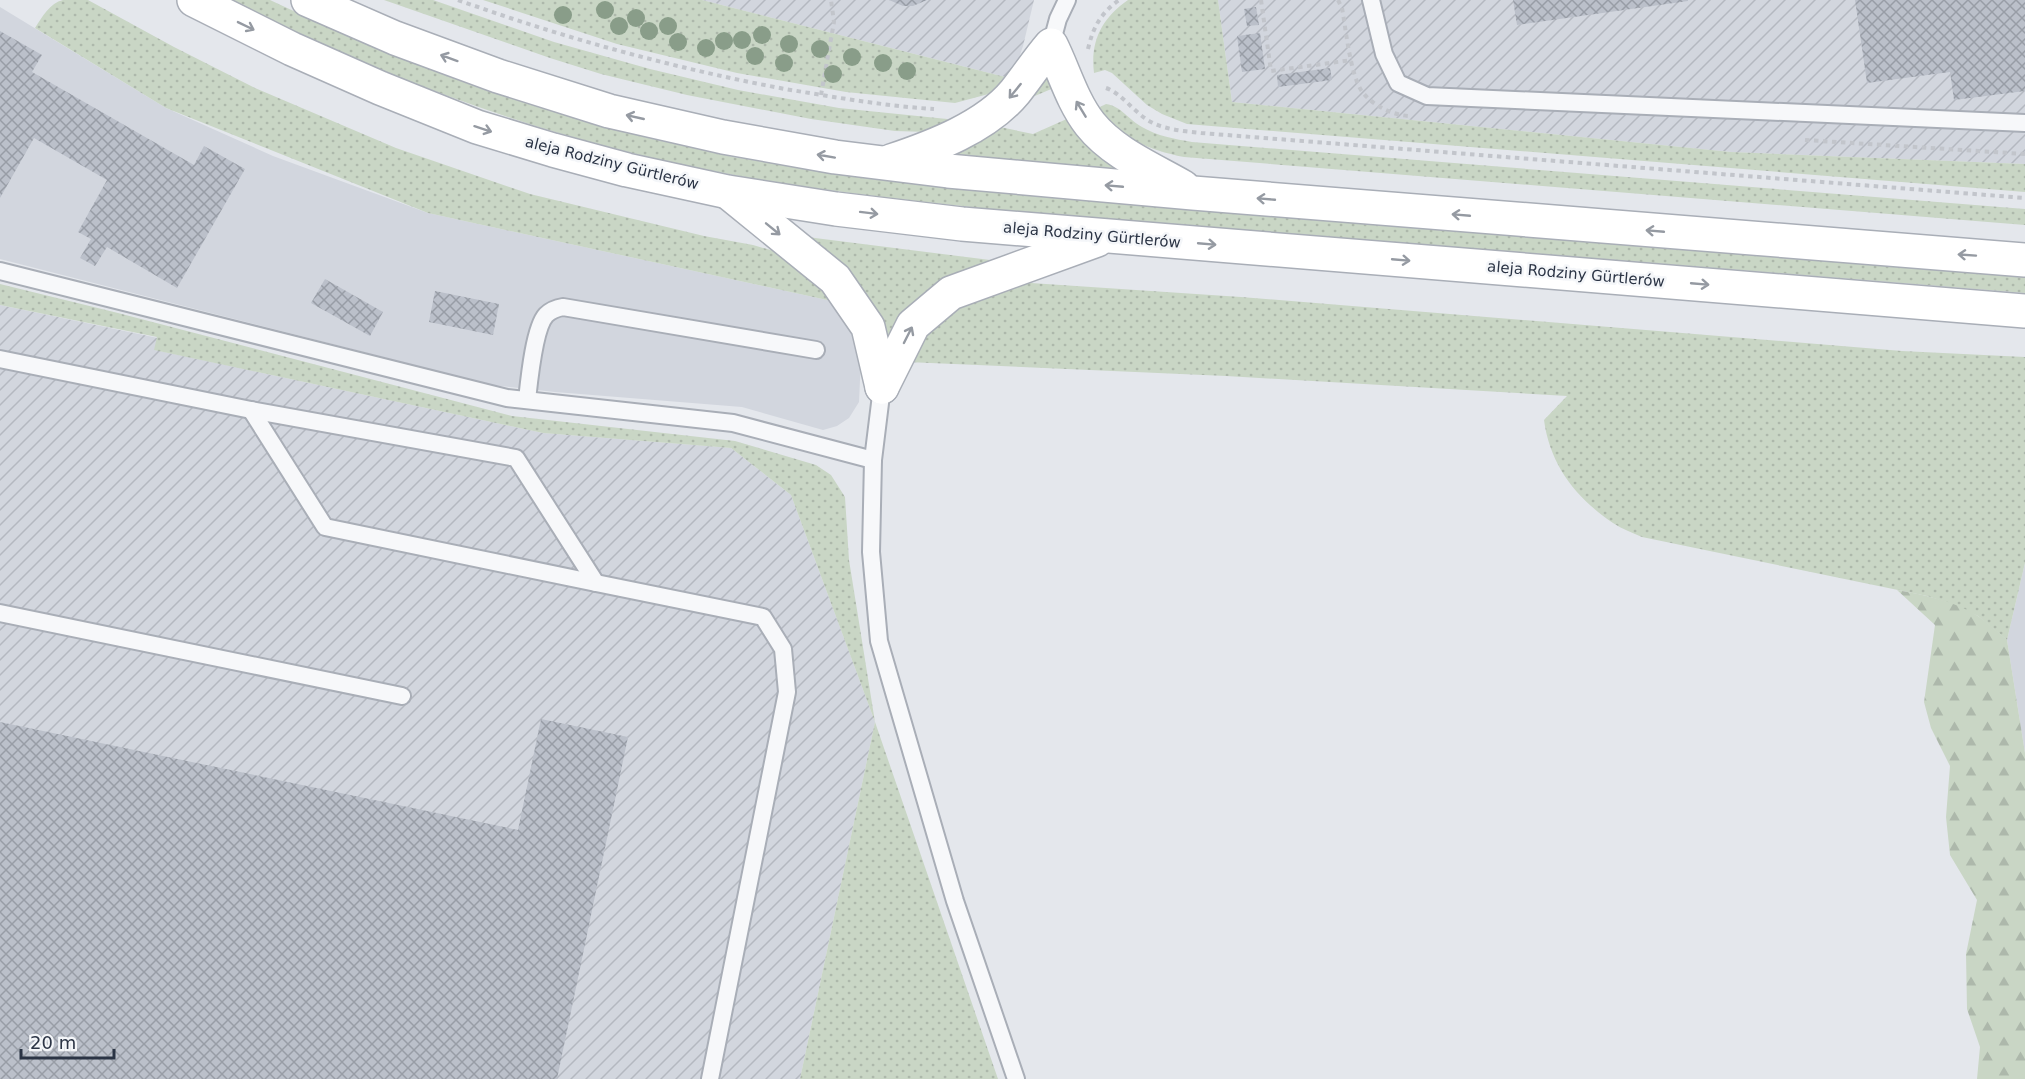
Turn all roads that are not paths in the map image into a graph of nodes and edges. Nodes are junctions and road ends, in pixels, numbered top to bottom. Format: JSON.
{"nodes":[{"id":1,"x":194,"y":0,"type":"edge"},
{"id":2,"x":308,"y":0,"type":"edge"},
{"id":3,"x":1067,"y":0,"type":"edge"},
{"id":4,"x":1371,"y":0,"type":"edge"},
{"id":5,"x":1051,"y":45,"type":"junction"},
{"id":6,"x":2025,"y":123,"type":"edge"},
{"id":7,"x":884,"y":163,"type":"junction"},
{"id":8,"x":728,"y":192,"type":"junction"},
{"id":9,"x":1193,"y":193,"type":"junction"},
{"id":10,"x":1107,"y":236,"type":"junction"},
{"id":11,"x":2025,"y":260,"type":"edge"},
{"id":12,"x":0,"y":271,"type":"edge"},
{"id":13,"x":2025,"y":311,"type":"edge"},
{"id":14,"x":816,"y":350,"type":"dead end"},
{"id":15,"x":0,"y":359,"type":"edge"},
{"id":16,"x":882,"y":387,"type":"junction"},
{"id":17,"x":527,"y":400,"type":"junction"},
{"id":18,"x":251,"y":410,"type":"junction"},
{"id":19,"x":873,"y":460,"type":"junction"},
{"id":20,"x":596,"y":583,"type":"junction"},
{"id":21,"x":0,"y":613,"type":"edge"},
{"id":22,"x":402,"y":696,"type":"dead end"},
{"id":23,"x":710,"y":1079,"type":"edge"},
{"id":24,"x":1016,"y":1079,"type":"edge"}],
"edges":[{"from":1,"to":8,"type":"main road","name":"aleja Rodziny Gürtlerów","one_way":true},
{"from":7,"to":2,"type":"main road","one_way":true},
{"from":3,"to":5,"type":"lane"},
{"from":4,"to":6,"type":"lane"},
{"from":5,"to":7,"type":"main road","one_way":true},
{"from":9,"to":5,"type":"main road","one_way":true},
{"from":9,"to":7,"type":"main road","one_way":true},
{"from":8,"to":10,"type":"main road","name":"aleja Rodziny Gürtlerów","one_way":true},
{"from":8,"to":16,"type":"main road","one_way":true},
{"from":11,"to":9,"type":"main road","one_way":true},
{"from":10,"to":13,"type":"main road","name":"aleja Rodziny Gürtlerów","one_way":true},
{"from":16,"to":10,"type":"main road","one_way":true},
{"from":12,"to":17,"type":"lane"},
{"from":14,"to":17,"type":"lane"},
{"from":15,"to":18,"type":"lane"},
{"from":16,"to":19,"type":"lane"},
{"from":17,"to":19,"type":"lane"},
{"from":18,"to":20,"type":"lane"},
{"from":18,"to":20,"type":"lane"},
{"from":19,"to":24,"type":"lane"},
{"from":20,"to":23,"type":"lane"},
{"from":21,"to":22,"type":"lane"}]}
